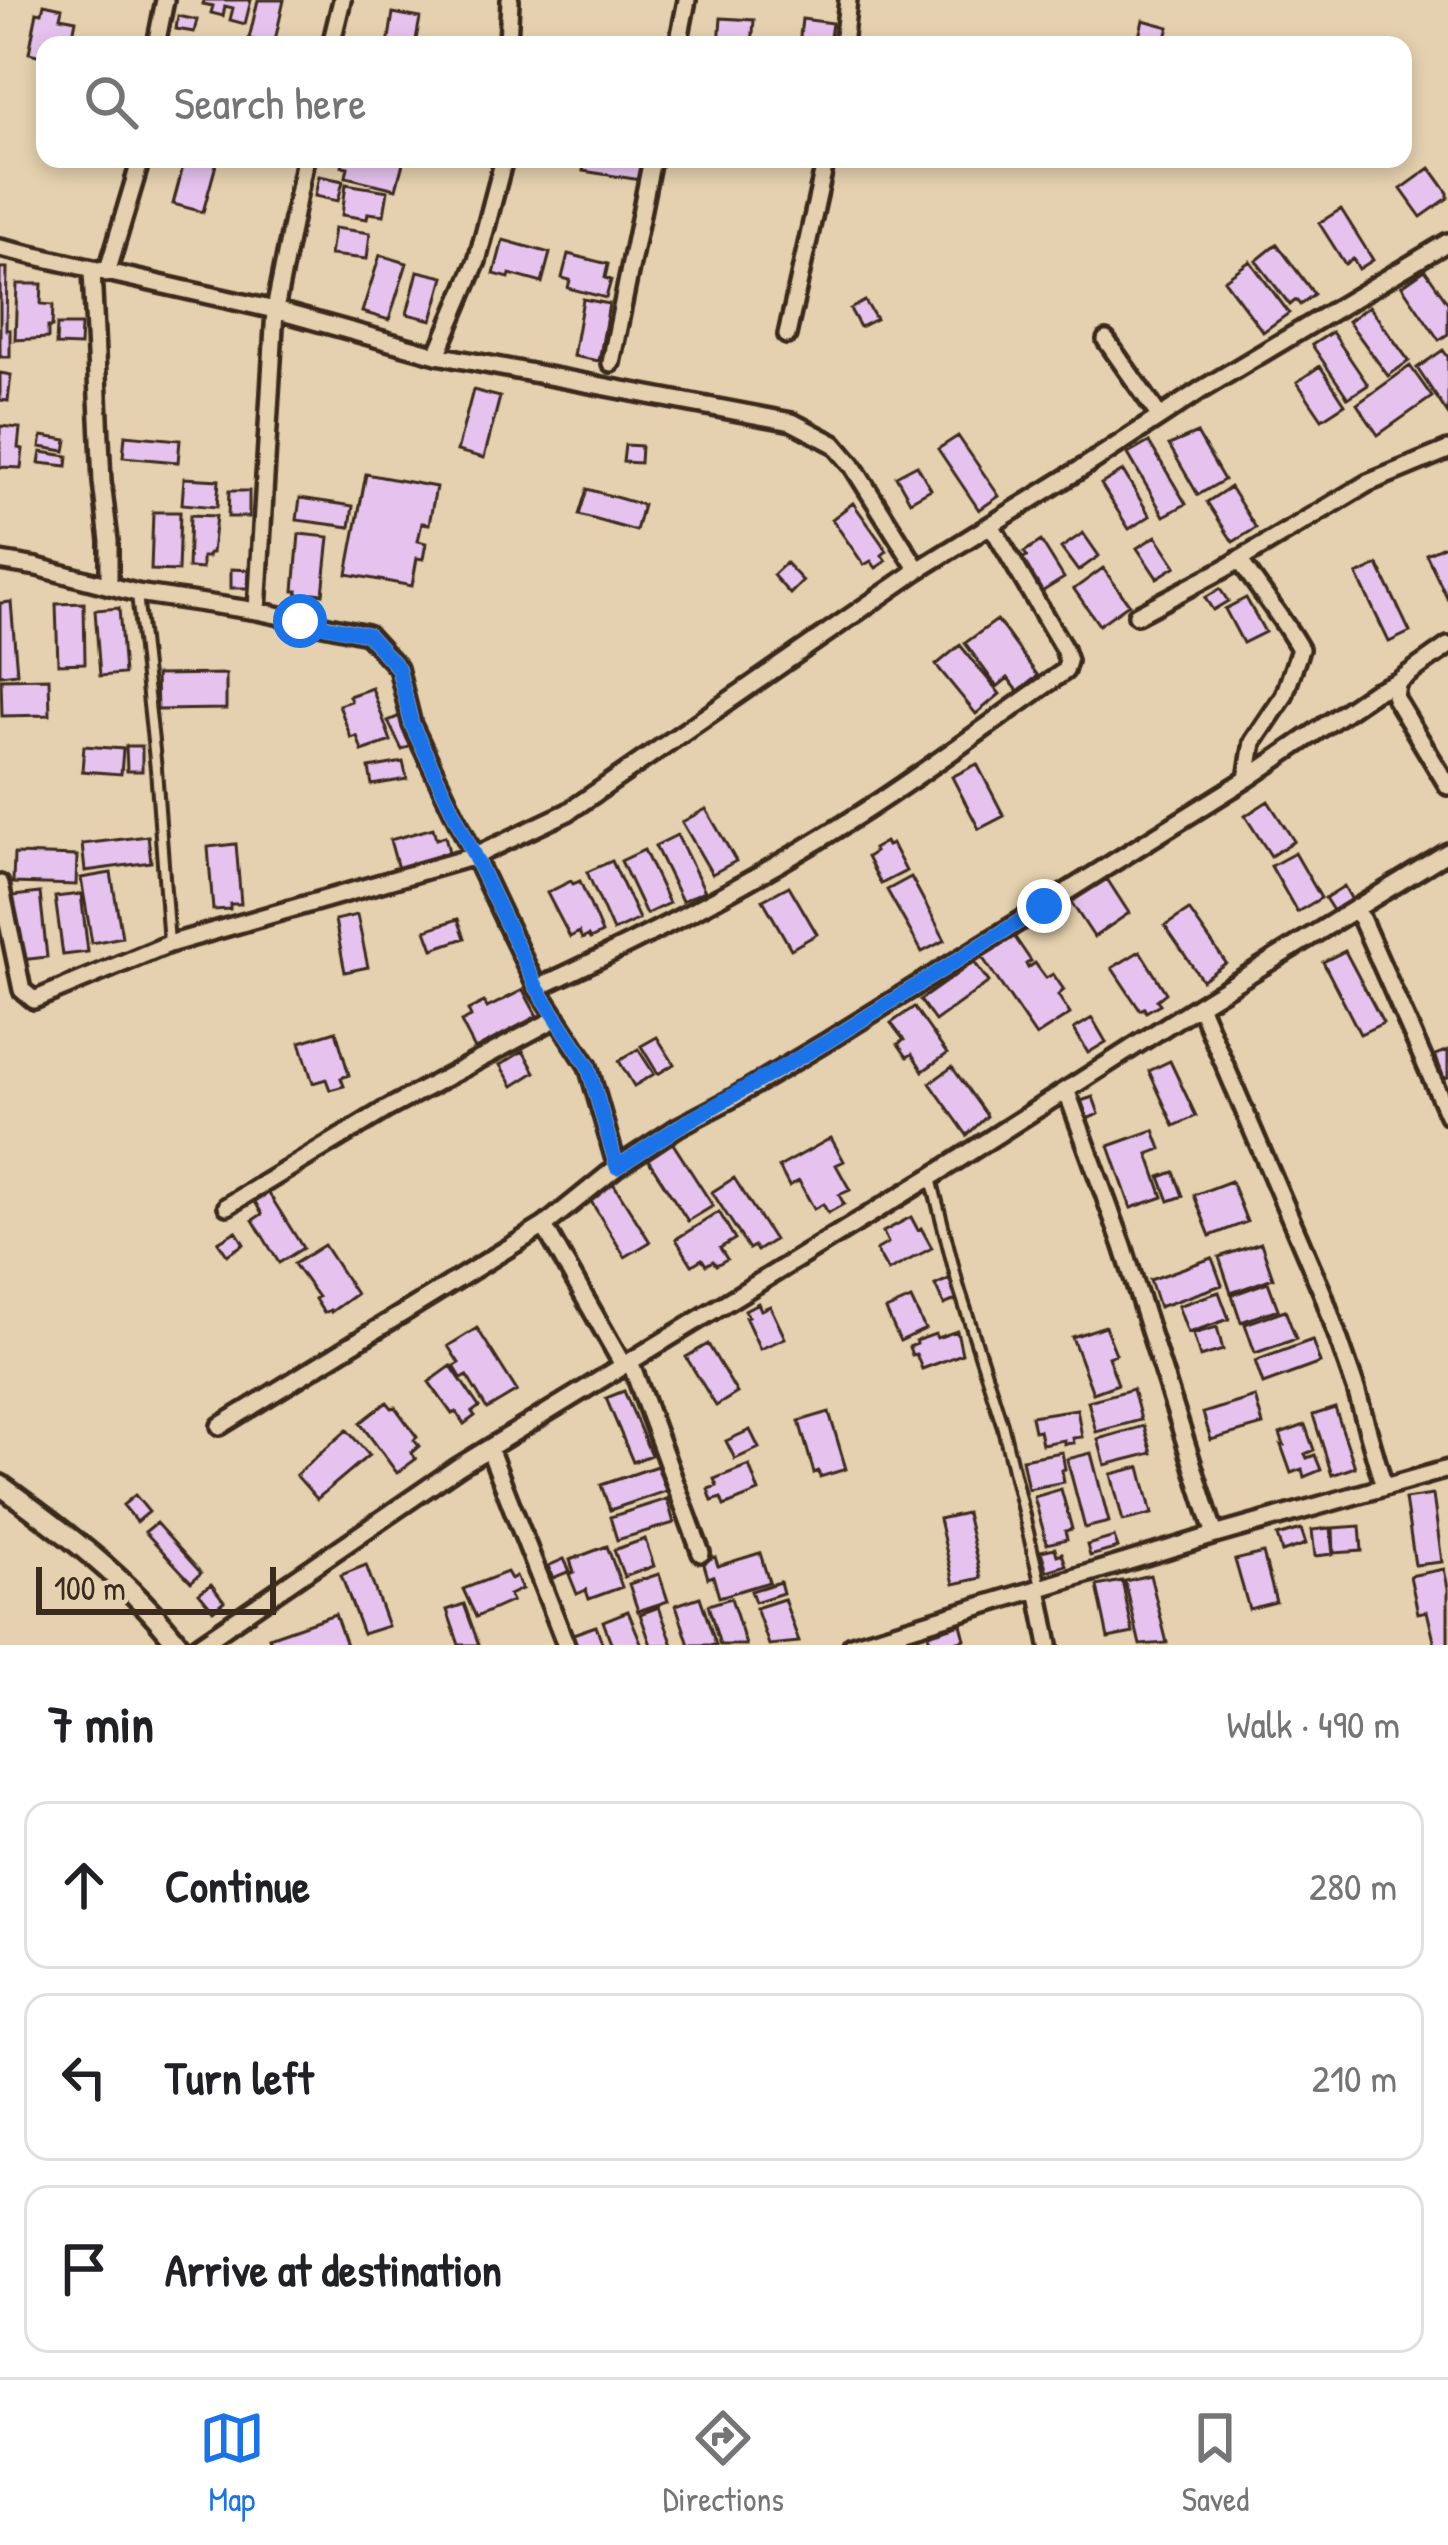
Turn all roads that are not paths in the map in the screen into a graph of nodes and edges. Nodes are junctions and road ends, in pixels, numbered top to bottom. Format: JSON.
{"nodes":[{"id":1,"x":165,"y":0,"type":"edge"},
{"id":2,"x":342,"y":0,"type":"edge"},
{"id":3,"x":510,"y":0,"type":"edge"},
{"id":4,"x":687,"y":0,"type":"edge"},
{"id":5,"x":848,"y":0,"type":"edge"},
{"id":6,"x":158,"y":36,"type":"edge"},
{"id":7,"x":333,"y":36,"type":"edge"},
{"id":8,"x":508,"y":36,"type":"edge"},
{"id":9,"x":680,"y":36,"type":"edge"},
{"id":10,"x":844,"y":36,"type":"edge"},
{"id":11,"x":138,"y":168,"type":"edge"},
{"id":12,"x":303,"y":168,"type":"edge"},
{"id":13,"x":502,"y":168,"type":"edge"},
{"id":14,"x":650,"y":168,"type":"edge"},
{"id":15,"x":824,"y":168,"type":"edge"},
{"id":16,"x":1448,"y":242,"type":"edge"},
{"id":17,"x":0,"y":248,"type":"edge"},
{"id":18,"x":99,"y":272,"type":"junction"},
{"id":19,"x":275,"y":310,"type":"junction"},
{"id":20,"x":787,"y":335,"type":"dead end"},
{"id":21,"x":1106,"y":340,"type":"dead end"},
{"id":22,"x":436,"y":355,"type":"junction"},
{"id":23,"x":611,"y":363,"type":"dead end"},
{"id":24,"x":1160,"y":417,"type":"junction"},
{"id":25,"x":1448,"y":450,"type":"edge"},
{"id":26,"x":992,"y":525,"type":"junction"},
{"id":27,"x":1239,"y":559,"type":"junction"},
{"id":28,"x":0,"y":561,"type":"edge"},
{"id":29,"x":918,"y":570,"type":"junction"},
{"id":30,"x":109,"y":586,"type":"junction"},
{"id":31,"x":137,"y":593,"type":"junction"},
{"id":32,"x":256,"y":611,"type":"junction"},
{"id":33,"x":1137,"y":615,"type":"dead end"},
{"id":34,"x":1448,"y":646,"type":"edge"},
{"id":35,"x":1396,"y":682,"type":"junction"},
{"id":36,"x":1247,"y":779,"type":"junction"},
{"id":37,"x":1448,"y":786,"type":"edge"},
{"id":38,"x":1448,"y":852,"type":"edge"},
{"id":39,"x":476,"y":856,"type":"junction"},
{"id":40,"x":0,"y":884,"type":"edge"},
{"id":41,"x":1357,"y":909,"type":"junction"},
{"id":42,"x":169,"y":944,"type":"junction"},
{"id":43,"x":537,"y":988,"type":"junction"},
{"id":44,"x":1199,"y":1005,"type":"junction"},
{"id":45,"x":557,"y":1018,"type":"junction"},
{"id":46,"x":1067,"y":1092,"type":"junction"},
{"id":47,"x":1448,"y":1115,"type":"edge"},
{"id":48,"x":617,"y":1167,"type":"junction"},
{"id":49,"x":931,"y":1177,"type":"junction"},
{"id":50,"x":227,"y":1206,"type":"dead end"},
{"id":51,"x":544,"y":1226,"type":"junction"},
{"id":52,"x":626,"y":1363,"type":"junction"},
{"id":53,"x":220,"y":1426,"type":"dead end"},
{"id":54,"x":489,"y":1448,"type":"junction"},
{"id":55,"x":1448,"y":1469,"type":"edge"},
{"id":56,"x":0,"y":1485,"type":"edge"},
{"id":57,"x":1384,"y":1487,"type":"junction"},
{"id":58,"x":1215,"y":1534,"type":"junction"},
{"id":59,"x":701,"y":1553,"type":"dead end"},
{"id":60,"x":1040,"y":1588,"type":"junction"},
{"id":61,"x":179,"y":1645,"type":"edge"},
{"id":62,"x":199,"y":1645,"type":"edge"},
{"id":63,"x":566,"y":1645,"type":"edge"},
{"id":64,"x":852,"y":1645,"type":"edge"},
{"id":65,"x":1049,"y":1645,"type":"edge"}],
"edges":[{"from":1,"to":6,"type":"street"},
{"from":2,"to":7,"type":"street"},
{"from":3,"to":8,"type":"street"},
{"from":4,"to":9,"type":"street"},
{"from":5,"to":10,"type":"street"},
{"from":11,"to":18,"type":"street"},
{"from":12,"to":19,"type":"street"},
{"from":13,"to":22,"type":"street"},
{"from":14,"to":23,"type":"street"},
{"from":15,"to":20,"type":"street"},
{"from":16,"to":24,"type":"street"},
{"from":17,"to":18,"type":"street"},
{"from":18,"to":19,"type":"street"},
{"from":18,"to":30,"type":"street"},
{"from":19,"to":22,"type":"street"},
{"from":19,"to":32,"type":"street"},
{"from":21,"to":24,"type":"street"},
{"from":22,"to":29,"type":"street"},
{"from":24,"to":26,"type":"street"},
{"from":25,"to":27,"type":"street"},
{"from":26,"to":29,"type":"street"},
{"from":26,"to":43,"type":"street"},
{"from":27,"to":33,"type":"street"},
{"from":27,"to":36,"type":"street"},
{"from":28,"to":30,"type":"street"},
{"from":29,"to":39,"type":"street"},
{"from":30,"to":31,"type":"street"},
{"from":31,"to":32,"type":"street"},
{"from":31,"to":42,"type":"lane"},
{"from":32,"to":39,"type":"street"},
{"from":34,"to":35,"type":"street"},
{"from":35,"to":36,"type":"street"},
{"from":35,"to":37,"type":"street"},
{"from":36,"to":48,"type":"street"},
{"from":38,"to":41,"type":"street"},
{"from":39,"to":42,"type":"street"},
{"from":39,"to":43,"type":"street"},
{"from":40,"to":42,"type":"street"},
{"from":41,"to":44,"type":"street"},
{"from":41,"to":47,"type":"street"},
{"from":43,"to":45,"type":"street"},
{"from":44,"to":46,"type":"street"},
{"from":44,"to":57,"type":"street"},
{"from":45,"to":48,"type":"street"},
{"from":45,"to":50,"type":"street"},
{"from":46,"to":49,"type":"street"},
{"from":46,"to":58,"type":"street"},
{"from":48,"to":51,"type":"street"},
{"from":49,"to":52,"type":"street"},
{"from":49,"to":60,"type":"lane"},
{"from":51,"to":52,"type":"street"},
{"from":51,"to":53,"type":"street"},
{"from":52,"to":54,"type":"street"},
{"from":52,"to":59,"type":"street"},
{"from":54,"to":62,"type":"street"},
{"from":54,"to":63,"type":"street"},
{"from":55,"to":57,"type":"street"},
{"from":56,"to":61,"type":"street"},
{"from":57,"to":58,"type":"street"},
{"from":58,"to":60,"type":"street"},
{"from":60,"to":64,"type":"street"},
{"from":60,"to":65,"type":"street"}]}
